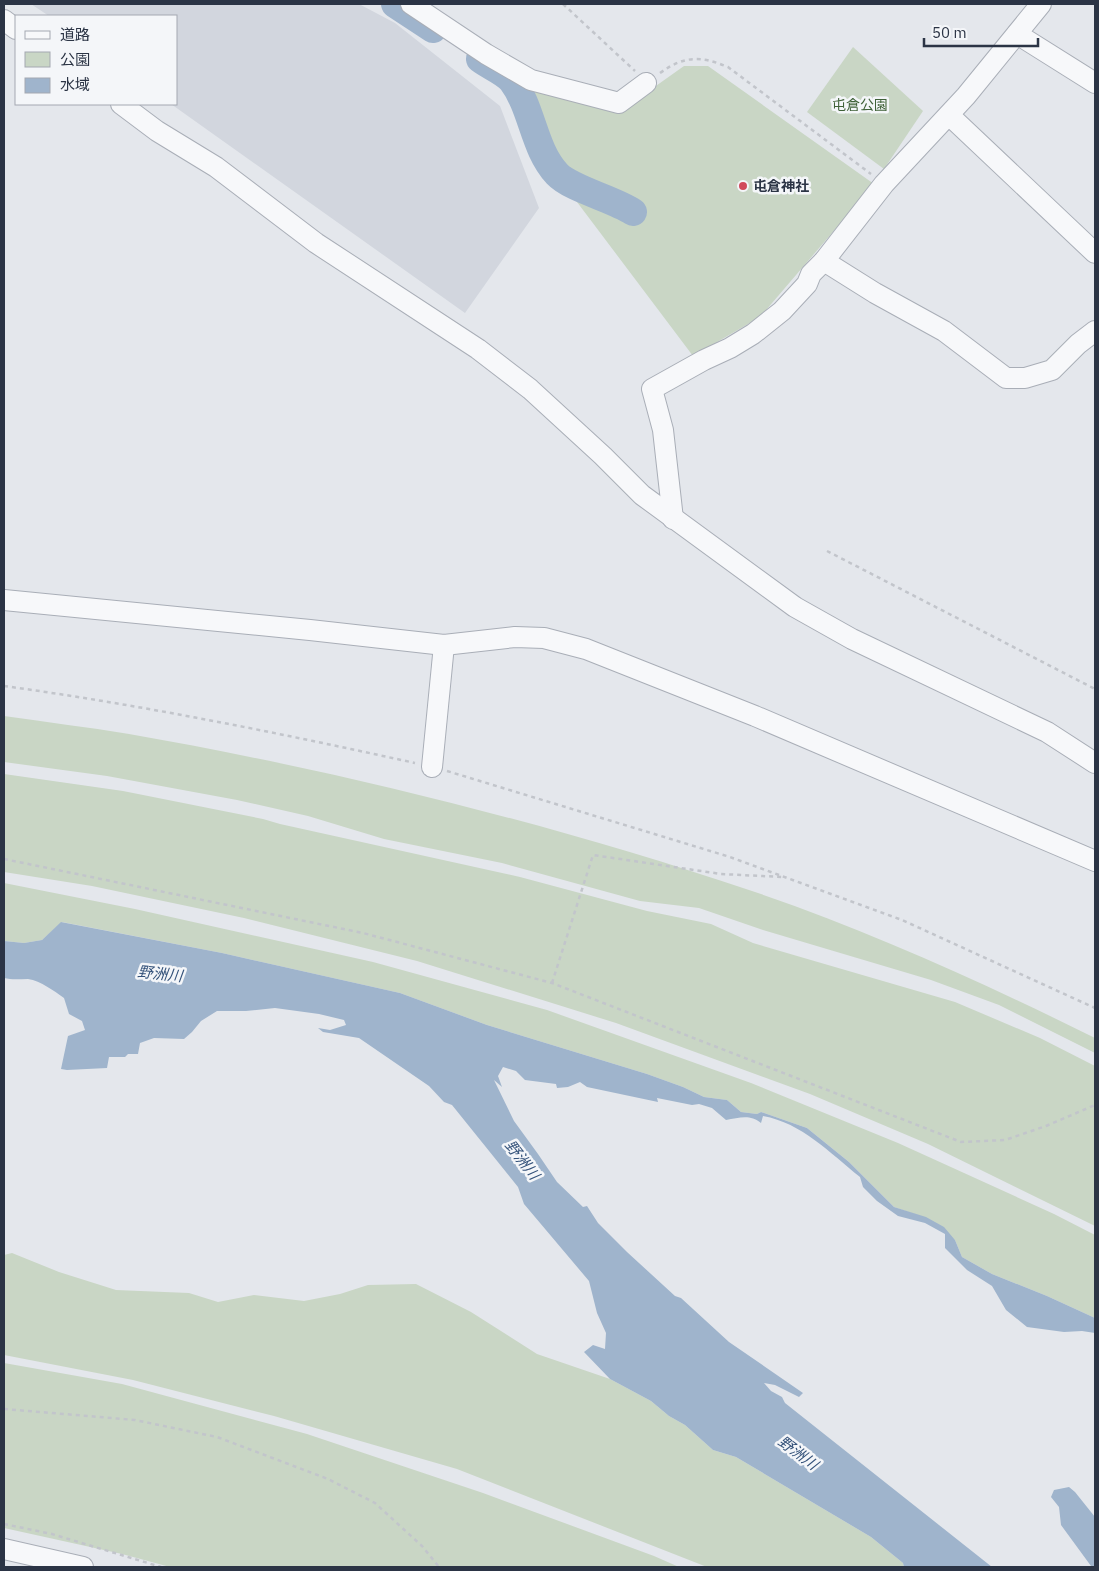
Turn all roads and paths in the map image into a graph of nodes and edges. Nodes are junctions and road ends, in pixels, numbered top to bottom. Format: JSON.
{"nodes":[{"id":1,"x":411,"y":4,"type":"edge"},
{"id":2,"x":563,"y":4,"type":"edge"},
{"id":3,"x":1041,"y":4,"type":"edge"},
{"id":4,"x":4,"y":20,"type":"edge"},
{"id":5,"x":15,"y":28,"type":"edge"},
{"id":6,"x":1016,"y":34,"type":"junction"},
{"id":7,"x":646,"y":83,"type":"junction"},
{"id":8,"x":1095,"y":83,"type":"edge"},
{"id":9,"x":122,"y":105,"type":"edge"},
{"id":10,"x":949,"y":114,"type":"junction"},
{"id":11,"x":884,"y":184,"type":"junction"},
{"id":12,"x":1095,"y":253,"type":"edge"},
{"id":13,"x":824,"y":261,"type":"junction"},
{"id":14,"x":1095,"y":331,"type":"edge"},
{"id":15,"x":673,"y":519,"type":"junction"},
{"id":16,"x":827,"y":552,"type":"dead end"},
{"id":17,"x":4,"y":600,"type":"edge"},
{"id":18,"x":444,"y":646,"type":"junction"},
{"id":19,"x":4,"y":686,"type":"edge"},
{"id":20,"x":1095,"y":689,"type":"edge"},
{"id":21,"x":1095,"y":763,"type":"edge"},
{"id":22,"x":432,"y":767,"type":"junction"},
{"id":23,"x":4,"y":859,"type":"edge"},
{"id":24,"x":1095,"y":861,"type":"edge"},
{"id":25,"x":786,"y":878,"type":"junction"},
{"id":26,"x":552,"y":983,"type":"junction"},
{"id":27,"x":1095,"y":1008,"type":"edge"},
{"id":28,"x":1095,"y":1105,"type":"edge"},
{"id":29,"x":4,"y":1409,"type":"edge"},
{"id":30,"x":4,"y":1524,"type":"edge"},
{"id":31,"x":4,"y":1549,"type":"edge"},
{"id":32,"x":83,"y":1567,"type":"edge"},
{"id":33,"x":161,"y":1567,"type":"edge"},
{"id":34,"x":438,"y":1567,"type":"edge"}],
"edges":[{"from":1,"to":7,"type":"street"},
{"from":2,"to":7,"type":"path"},
{"from":3,"to":6,"type":"street"},
{"from":4,"to":5,"type":"street"},
{"from":6,"to":8,"type":"street"},
{"from":6,"to":10,"type":"street"},
{"from":7,"to":11,"type":"path"},
{"from":9,"to":15,"type":"street"},
{"from":10,"to":11,"type":"street"},
{"from":10,"to":12,"type":"street"},
{"from":11,"to":13,"type":"street"},
{"from":13,"to":14,"type":"street"},
{"from":13,"to":15,"type":"street"},
{"from":15,"to":21,"type":"street"},
{"from":16,"to":20,"type":"path"},
{"from":17,"to":18,"type":"street"},
{"from":18,"to":22,"type":"street"},
{"from":18,"to":24,"type":"street"},
{"from":19,"to":22,"type":"path"},
{"from":22,"to":25,"type":"path"},
{"from":23,"to":26,"type":"path"},
{"from":25,"to":26,"type":"path"},
{"from":25,"to":27,"type":"path"},
{"from":26,"to":28,"type":"path"},
{"from":29,"to":34,"type":"path"},
{"from":30,"to":33,"type":"path"},
{"from":31,"to":32,"type":"street"}]}
